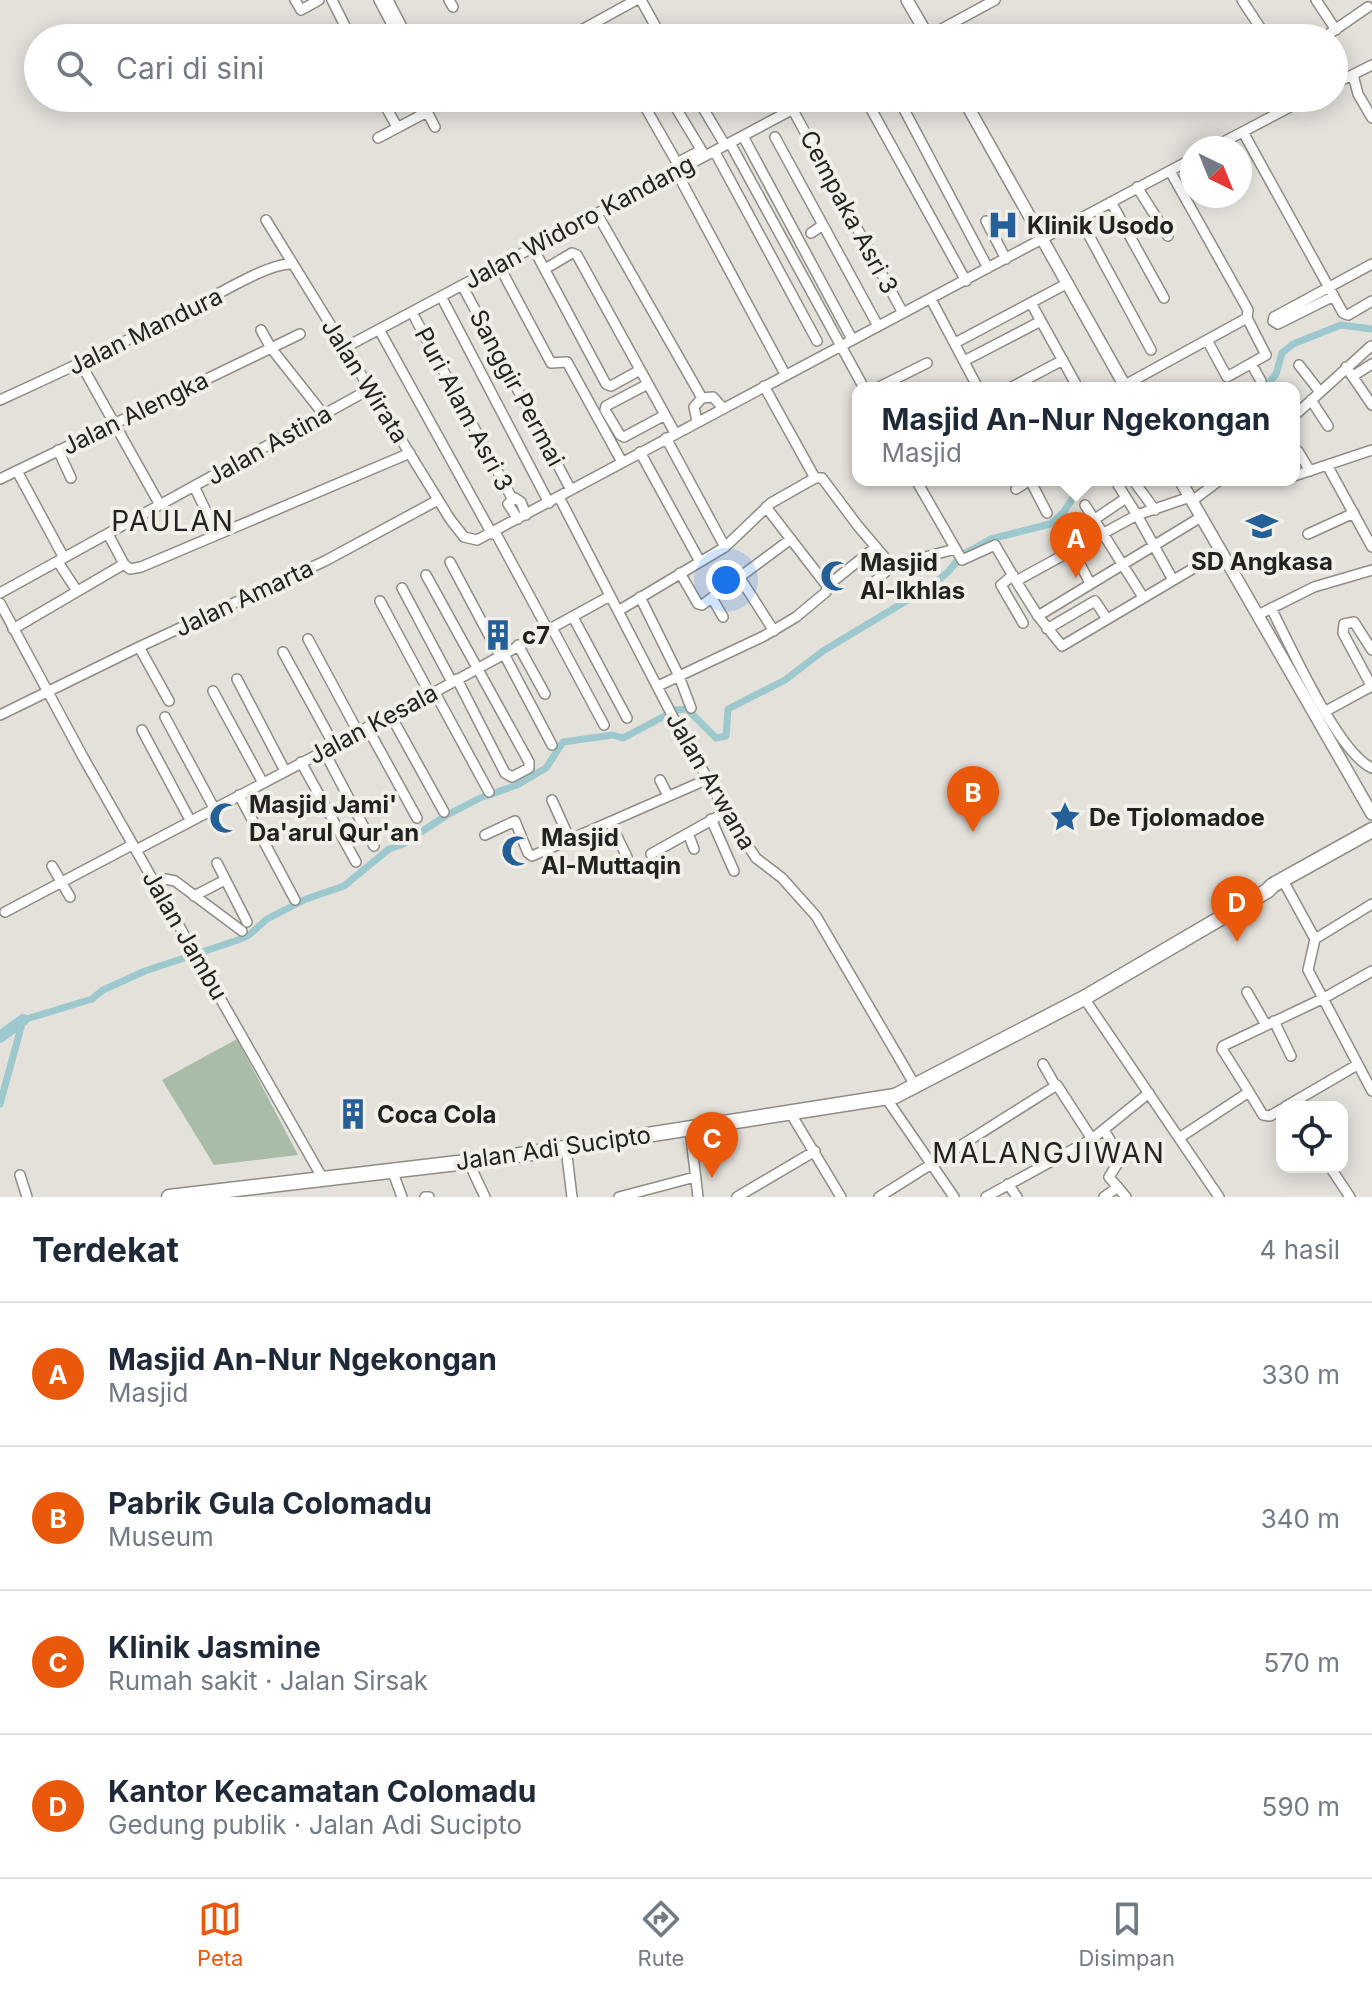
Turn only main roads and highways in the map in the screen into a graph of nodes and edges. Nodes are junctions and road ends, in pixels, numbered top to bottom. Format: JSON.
{"nodes":[{"id":1,"x":907,"y":0,"type":"edge"},
{"id":2,"x":920,"y":24,"type":"edge"},
{"id":3,"x":971,"y":112,"type":"edge"},
{"id":4,"x":1123,"y":382,"type":"edge"},
{"id":5,"x":1183,"y":486,"type":"edge"},
{"id":6,"x":1372,"y":814,"type":"edge"},
{"id":7,"x":1372,"y":830,"type":"edge"},
{"id":8,"x":1372,"y":838,"type":"edge"},
{"id":9,"x":1267,"y":891,"type":"junction"},
{"id":10,"x":228,"y":1193,"type":"edge"},
{"id":11,"x":169,"y":1197,"type":"edge"}],
"edges":[{"from":1,"to":2,"type":"main road"},
{"from":3,"to":4,"type":"main road"},
{"from":5,"to":6,"type":"main road"},
{"from":7,"to":9,"type":"highway","name":"Jalan Adi Sucipto"},
{"from":8,"to":9,"type":"highway","name":"Jalan Adi Sucipto"},
{"from":9,"to":10,"type":"highway","name":"Jalan Adi Sucipto"},
{"from":10,"to":11,"type":"highway","name":"Jalan Adi Sucipto"}]}
